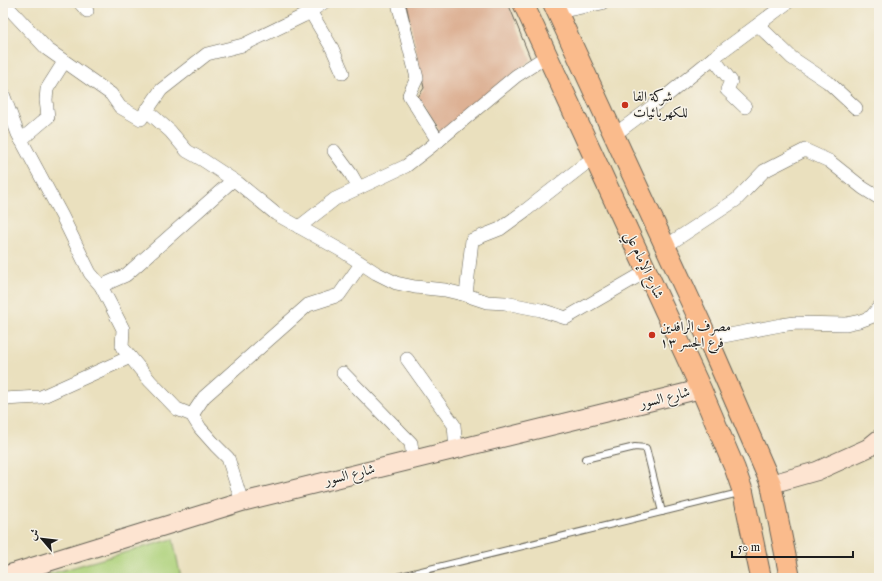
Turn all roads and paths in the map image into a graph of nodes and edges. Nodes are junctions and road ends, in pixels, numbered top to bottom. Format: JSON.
{"nodes":[{"id":1,"x":4,"y":3,"type":"edge"},
{"id":2,"x":323,"y":3,"type":"edge"},
{"id":3,"x":398,"y":3,"type":"edge"},
{"id":4,"x":523,"y":3,"type":"edge"},
{"id":5,"x":602,"y":3,"type":"edge"},
{"id":6,"x":787,"y":3,"type":"edge"},
{"id":7,"x":556,"y":8,"type":"edge"},
{"id":8,"x":310,"y":12,"type":"junction"},
{"id":9,"x":758,"y":25,"type":"junction"},
{"id":10,"x":547,"y":56,"type":"junction"},
{"id":11,"x":713,"y":58,"type":"junction"},
{"id":12,"x":64,"y":62,"type":"junction"},
{"id":13,"x":343,"y":73,"type":"dead end"},
{"id":14,"x":3,"y":94,"type":"edge"},
{"id":15,"x":745,"y":107,"type":"dead end"},
{"id":16,"x":856,"y":108,"type":"dead end"},
{"id":17,"x":146,"y":110,"type":"junction"},
{"id":18,"x":614,"y":135,"type":"junction"},
{"id":19,"x":21,"y":140,"type":"junction"},
{"id":20,"x":438,"y":141,"type":"junction"},
{"id":21,"x":334,"y":151,"type":"dead end"},
{"id":22,"x":594,"y":157,"type":"junction"},
{"id":23,"x":234,"y":180,"type":"junction"},
{"id":24,"x":359,"y":188,"type":"junction"},
{"id":25,"x":879,"y":198,"type":"edge"},
{"id":26,"x":299,"y":227,"type":"junction"},
{"id":27,"x":666,"y":246,"type":"junction"},
{"id":28,"x":361,"y":264,"type":"junction"},
{"id":29,"x":647,"y":271,"type":"junction"},
{"id":30,"x":101,"y":286,"type":"junction"},
{"id":31,"x":466,"y":295,"type":"junction"},
{"id":32,"x":879,"y":307,"type":"edge"},
{"id":33,"x":708,"y":339,"type":"junction"},
{"id":34,"x":130,"y":357,"type":"junction"},
{"id":35,"x":407,"y":359,"type":"dead end"},
{"id":36,"x":343,"y":373,"type":"dead end"},
{"id":37,"x":701,"y":389,"type":"junction"},
{"id":38,"x":3,"y":399,"type":"edge"},
{"id":39,"x":192,"y":415,"type":"junction"},
{"id":40,"x":879,"y":439,"type":"edge"},
{"id":41,"x":456,"y":449,"type":"junction"},
{"id":42,"x":413,"y":459,"type":"junction"},
{"id":43,"x":585,"y":459,"type":"dead end"},
{"id":44,"x":771,"y":484,"type":"junction"},
{"id":45,"x":743,"y":492,"type":"junction"},
{"id":46,"x":242,"y":502,"type":"junction"},
{"id":47,"x":662,"y":512,"type":"junction"},
{"id":48,"x":3,"y":576,"type":"edge"},
{"id":49,"x":393,"y":578,"type":"edge"},
{"id":50,"x":761,"y":578,"type":"edge"},
{"id":51,"x":790,"y":578,"type":"edge"}],
"edges":[{"from":1,"to":12,"type":"street"},
{"from":2,"to":8,"type":"street"},
{"from":3,"to":20,"type":"street"},
{"from":4,"to":10,"type":"main road","name":"شارع الإمام علي"},
{"from":5,"to":7,"type":"street"},
{"from":6,"to":9,"type":"street"},
{"from":7,"to":18,"type":"main road","name":"شارع الإمام علي"},
{"from":8,"to":13,"type":"street"},
{"from":8,"to":17,"type":"street"},
{"from":9,"to":11,"type":"street"},
{"from":9,"to":16,"type":"street"},
{"from":10,"to":20,"type":"street"},
{"from":10,"to":22,"type":"main road","name":"شارع الإمام علي"},
{"from":11,"to":15,"type":"street"},
{"from":11,"to":18,"type":"street"},
{"from":12,"to":17,"type":"street"},
{"from":12,"to":19,"type":"street"},
{"from":14,"to":19,"type":"street"},
{"from":17,"to":23,"type":"street"},
{"from":18,"to":27,"type":"main road","name":"شارع الإمام علي"},
{"from":19,"to":30,"type":"street"},
{"from":20,"to":24,"type":"street"},
{"from":21,"to":24,"type":"street"},
{"from":22,"to":29,"type":"main road","name":"شارع الإمام علي"},
{"from":22,"to":31,"type":"street"},
{"from":23,"to":26,"type":"street"},
{"from":23,"to":30,"type":"street"},
{"from":24,"to":26,"type":"street"},
{"from":25,"to":27,"type":"street"},
{"from":26,"to":28,"type":"street"},
{"from":27,"to":33,"type":"main road","name":"شارع الإمام علي"},
{"from":28,"to":31,"type":"street"},
{"from":28,"to":39,"type":"street"},
{"from":29,"to":31,"type":"street"},
{"from":29,"to":37,"type":"main road","name":"شارع الإمام علي"},
{"from":30,"to":34,"type":"street"},
{"from":32,"to":33,"type":"street"},
{"from":33,"to":44,"type":"main road","name":"شارع الإمام علي"},
{"from":34,"to":38,"type":"street"},
{"from":34,"to":39,"type":"street"},
{"from":35,"to":41,"type":"street"},
{"from":36,"to":42,"type":"street"},
{"from":37,"to":41,"type":"street","name":"شارع السور"},
{"from":37,"to":45,"type":"main road","name":"شارع الإمام علي"},
{"from":39,"to":46,"type":"street"},
{"from":40,"to":44,"type":"street"},
{"from":41,"to":42,"type":"street","name":"شارع السور"},
{"from":42,"to":46,"type":"street","name":"شارع السور"},
{"from":43,"to":47,"type":"lane"},
{"from":44,"to":45,"type":"main road"},
{"from":44,"to":51,"type":"main road","name":"شارع الإمام علي"},
{"from":45,"to":47,"type":"lane"},
{"from":45,"to":50,"type":"main road","name":"شارع الإمام علي"},
{"from":46,"to":48,"type":"street","name":"شارع السور"},
{"from":47,"to":49,"type":"lane"}]}
